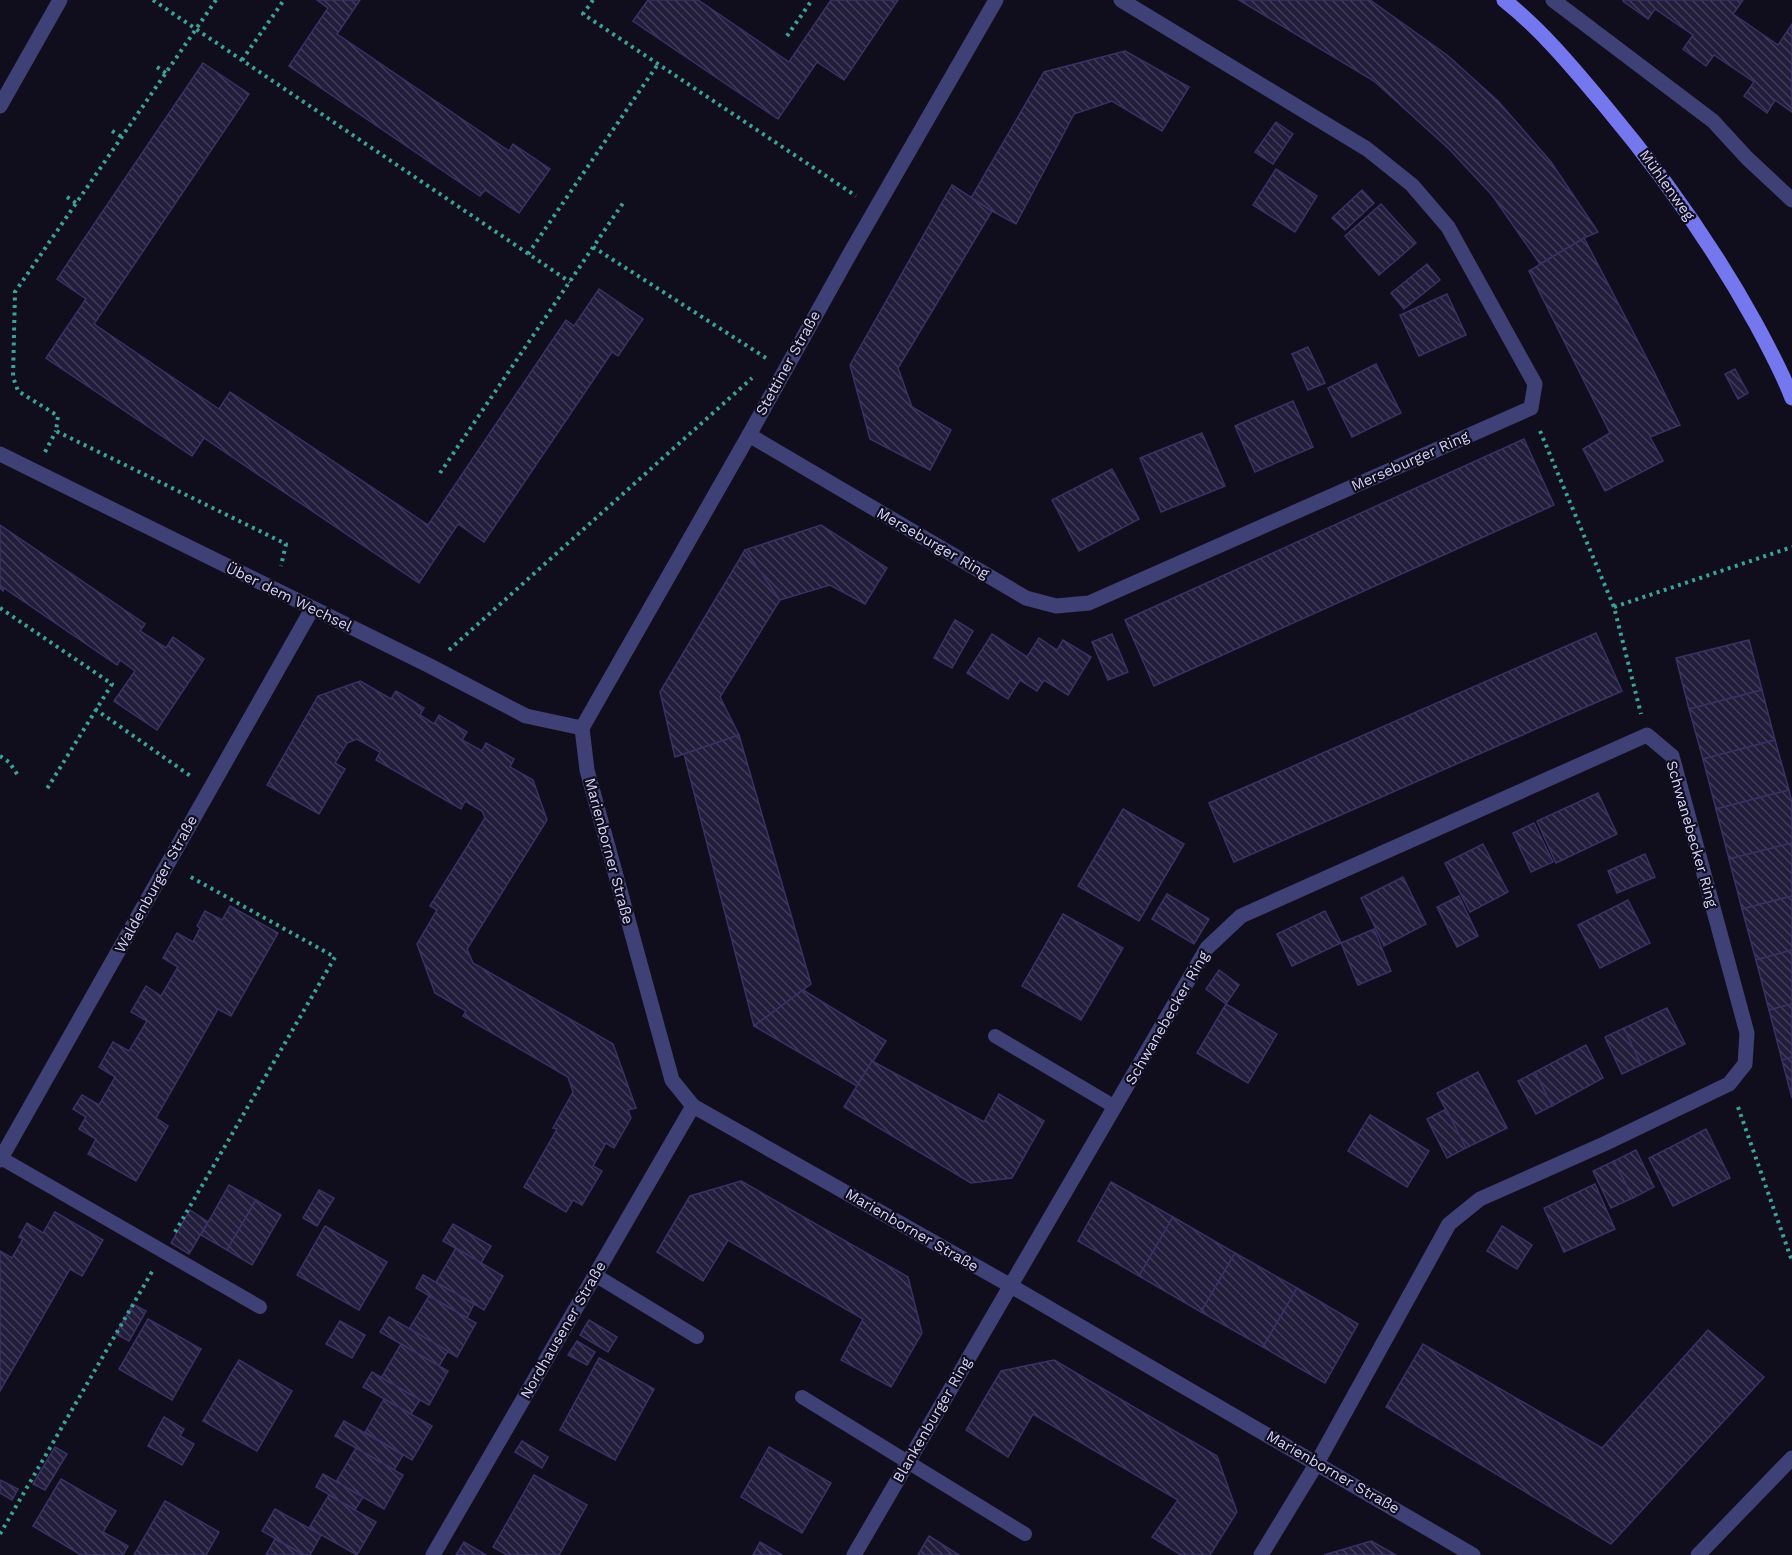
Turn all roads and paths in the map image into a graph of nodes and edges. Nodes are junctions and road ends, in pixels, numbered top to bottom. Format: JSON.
{"nodes":[{"id":1,"x":60,"y":0,"type":"edge"},
{"id":2,"x":153,"y":0,"type":"edge"},
{"id":3,"x":216,"y":0,"type":"edge"},
{"id":4,"x":284,"y":0,"type":"edge"},
{"id":5,"x":593,"y":0,"type":"edge"},
{"id":6,"x":812,"y":0,"type":"edge"},
{"id":7,"x":996,"y":0,"type":"edge"},
{"id":8,"x":1120,"y":0,"type":"edge"},
{"id":9,"x":1504,"y":0,"type":"edge"},
{"id":10,"x":1553,"y":0,"type":"edge"},
{"id":11,"x":196,"y":29,"type":"junction"},
{"id":12,"x":787,"y":36,"type":"dead end"},
{"id":13,"x":242,"y":60,"type":"junction"},
{"id":14,"x":658,"y":64,"type":"junction"},
{"id":15,"x":157,"y":67,"type":"dead end"},
{"id":16,"x":166,"y":73,"type":"junction"},
{"id":17,"x":0,"y":106,"type":"edge"},
{"id":18,"x":112,"y":131,"type":"dead end"},
{"id":19,"x":122,"y":137,"type":"junction"},
{"id":20,"x":67,"y":197,"type":"dead end"},
{"id":21,"x":1792,"y":200,"type":"edge"},
{"id":22,"x":76,"y":203,"type":"junction"},
{"id":23,"x":623,"y":203,"type":"dead end"},
{"id":24,"x":876,"y":209,"type":"junction"},
{"id":25,"x":593,"y":247,"type":"junction"},
{"id":26,"x":528,"y":254,"type":"junction"},
{"id":27,"x":570,"y":282,"type":"junction"},
{"id":28,"x":770,"y":362,"type":"junction"},
{"id":29,"x":784,"y":370,"type":"junction"},
{"id":30,"x":1792,"y":398,"type":"edge"},
{"id":31,"x":1531,"y":408,"type":"junction"},
{"id":32,"x":749,"y":435,"type":"junction"},
{"id":33,"x":0,"y":454,"type":"edge"},
{"id":34,"x":440,"y":473,"type":"dead end"},
{"id":35,"x":1792,"y":547,"type":"edge"},
{"id":36,"x":275,"y":590,"type":"junction"},
{"id":37,"x":1614,"y":607,"type":"junction"},
{"id":38,"x":0,"y":608,"type":"edge"},
{"id":39,"x":312,"y":609,"type":"junction"},
{"id":40,"x":430,"y":666,"type":"junction"},
{"id":41,"x":95,"y":709,"type":"junction"},
{"id":42,"x":582,"y":728,"type":"junction"},
{"id":43,"x":1647,"y":735,"type":"junction"},
{"id":44,"x":0,"y":756,"type":"edge"},
{"id":45,"x":19,"y":777,"type":"dead end"},
{"id":46,"x":210,"y":789,"type":"junction"},
{"id":47,"x":45,"y":792,"type":"dead end"},
{"id":48,"x":168,"y":864,"type":"junction"},
{"id":49,"x":308,"y":1003,"type":"dead end"},
{"id":50,"x":995,"y":1036,"type":"dead end"},
{"id":51,"x":1730,"y":1084,"type":"junction"},
{"id":52,"x":693,"y":1106,"type":"junction"},
{"id":53,"x":1115,"y":1107,"type":"junction"},
{"id":54,"x":1,"y":1159,"type":"edge"},
{"id":55,"x":1792,"y":1261,"type":"edge"},
{"id":56,"x":595,"y":1275,"type":"junction"},
{"id":57,"x":1011,"y":1286,"type":"junction"},
{"id":58,"x":260,"y":1307,"type":"dead end"},
{"id":59,"x":697,"y":1337,"type":"dead end"},
{"id":60,"x":802,"y":1397,"type":"dead end"},
{"id":61,"x":1792,"y":1458,"type":"edge"},
{"id":62,"x":908,"y":1462,"type":"junction"},
{"id":63,"x":1317,"y":1463,"type":"junction"},
{"id":64,"x":24,"y":1492,"type":"dead end"},
{"id":65,"x":0,"y":1534,"type":"edge"},
{"id":66,"x":1025,"y":1534,"type":"dead end"},
{"id":67,"x":433,"y":1555,"type":"edge"},
{"id":68,"x":854,"y":1555,"type":"edge"},
{"id":69,"x":1261,"y":1555,"type":"edge"},
{"id":70,"x":1473,"y":1555,"type":"edge"},
{"id":71,"x":1698,"y":1555,"type":"edge"}],
"edges":[{"from":1,"to":17,"type":"street"},
{"from":2,"to":11,"type":"path"},
{"from":3,"to":11,"type":"path"},
{"from":4,"to":13,"type":"path"},
{"from":5,"to":14,"type":"path"},
{"from":6,"to":12,"type":"path"},
{"from":7,"to":24,"type":"street","name":"Stettiner Straße"},
{"from":8,"to":31,"type":"street"},
{"from":9,"to":30,"type":"street","name":"Mühlenweg"},
{"from":10,"to":21,"type":"street"},
{"from":11,"to":13,"type":"path"},
{"from":11,"to":16,"type":"path"},
{"from":13,"to":26,"type":"path"},
{"from":14,"to":24,"type":"path"},
{"from":14,"to":26,"type":"path"},
{"from":15,"to":16,"type":"path"},
{"from":16,"to":19,"type":"path"},
{"from":18,"to":19,"type":"path"},
{"from":19,"to":22,"type":"path"},
{"from":20,"to":22,"type":"path"},
{"from":22,"to":36,"type":"path"},
{"from":23,"to":25,"type":"path"},
{"from":24,"to":29,"type":"street","name":"Stettiner Straße"},
{"from":25,"to":27,"type":"path"},
{"from":25,"to":28,"type":"path"},
{"from":26,"to":27,"type":"path"},
{"from":27,"to":34,"type":"path"},
{"from":28,"to":29,"type":"path"},
{"from":28,"to":40,"type":"path"},
{"from":29,"to":32,"type":"street","name":"Stettiner Straße"},
{"from":31,"to":32,"type":"street","name":"Merseburger Ring"},
{"from":31,"to":37,"type":"path"},
{"from":32,"to":42,"type":"street","name":"Stettiner Straße"},
{"from":33,"to":36,"type":"street","name":"Über dem Wechsel"},
{"from":35,"to":37,"type":"path"},
{"from":36,"to":39,"type":"street","name":"Über dem Wechsel"},
{"from":37,"to":43,"type":"path"},
{"from":38,"to":41,"type":"path"},
{"from":39,"to":40,"type":"street","name":"Über dem Wechsel"},
{"from":39,"to":46,"type":"street","name":"Waldenburger Straße"},
{"from":40,"to":42,"type":"street","name":"Über dem Wechsel"},
{"from":41,"to":46,"type":"path"},
{"from":41,"to":47,"type":"path"},
{"from":42,"to":52,"type":"street","name":"Marienborner Straße"},
{"from":43,"to":51,"type":"street","name":"Schwanebecker Ring"},
{"from":43,"to":53,"type":"street","name":"Schwanebecker Ring"},
{"from":44,"to":45,"type":"path"},
{"from":46,"to":48,"type":"street","name":"Waldenburger Straße"},
{"from":48,"to":49,"type":"path"},
{"from":48,"to":54,"type":"street","name":"Waldenburger Straße"},
{"from":50,"to":53,"type":"lane"},
{"from":51,"to":55,"type":"path"},
{"from":51,"to":63,"type":"street"},
{"from":52,"to":56,"type":"street","name":"Nordhausener Straße"},
{"from":52,"to":57,"type":"street","name":"Marienborner Straße"},
{"from":53,"to":57,"type":"street","name":"Schwanebecker Ring"},
{"from":54,"to":58,"type":"lane"},
{"from":56,"to":59,"type":"lane"},
{"from":56,"to":67,"type":"street","name":"Nordhausener Straße"},
{"from":57,"to":62,"type":"street","name":"Blankenburger Ring"},
{"from":57,"to":63,"type":"street","name":"Marienborner Straße"},
{"from":60,"to":62,"type":"lane"},
{"from":61,"to":71,"type":"street"},
{"from":62,"to":66,"type":"lane"},
{"from":62,"to":68,"type":"street","name":"Blankenburger Ring"},
{"from":63,"to":69,"type":"street"},
{"from":63,"to":70,"type":"street","name":"Marienborner Straße"},
{"from":64,"to":65,"type":"path"}]}
